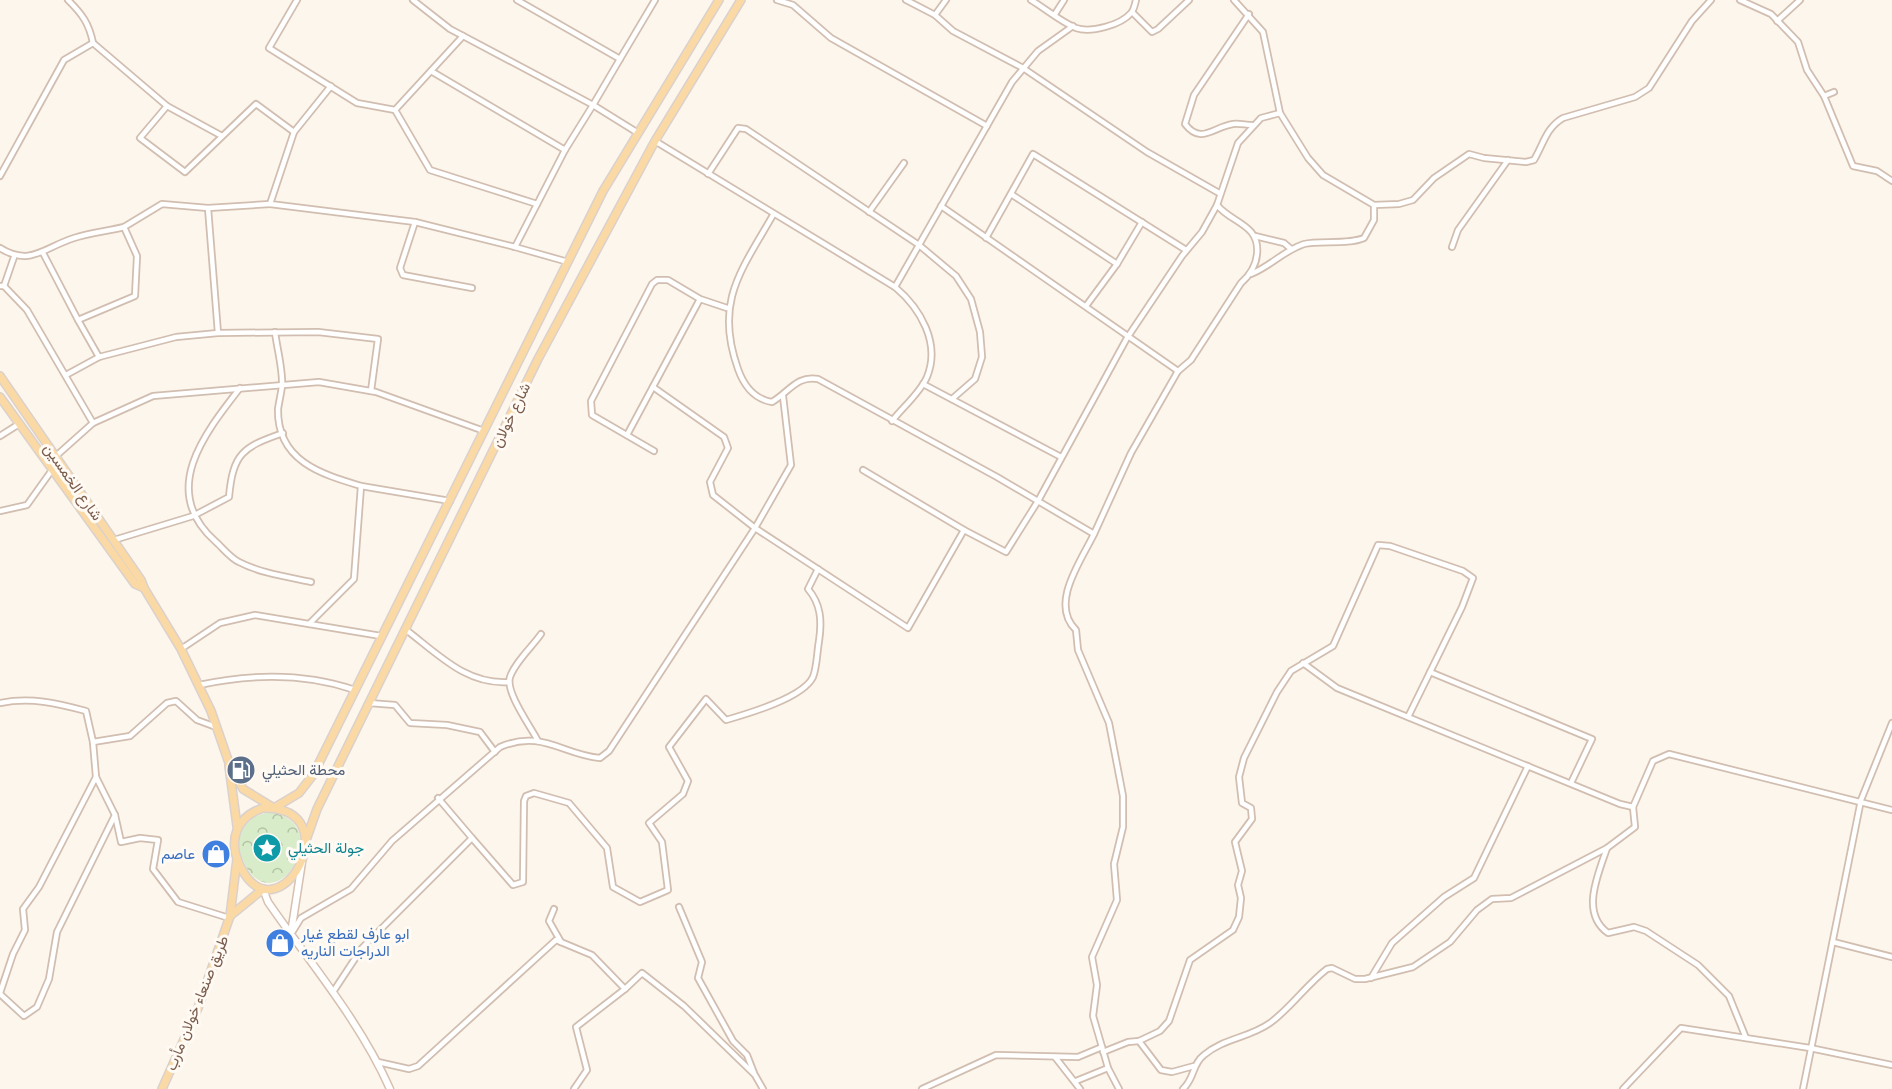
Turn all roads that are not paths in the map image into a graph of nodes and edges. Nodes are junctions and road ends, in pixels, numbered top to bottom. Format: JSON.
{"nodes":[{"id":1,"x":68,"y":0,"type":"edge"},
{"id":2,"x":297,"y":0,"type":"edge"},
{"id":3,"x":413,"y":0,"type":"edge"},
{"id":4,"x":517,"y":0,"type":"edge"},
{"id":5,"x":655,"y":0,"type":"edge"},
{"id":6,"x":719,"y":0,"type":"edge"},
{"id":7,"x":741,"y":0,"type":"edge"},
{"id":8,"x":777,"y":0,"type":"edge"},
{"id":9,"x":906,"y":0,"type":"edge"},
{"id":10,"x":946,"y":0,"type":"edge"},
{"id":11,"x":1031,"y":0,"type":"edge"},
{"id":12,"x":1064,"y":0,"type":"edge"},
{"id":13,"x":1136,"y":0,"type":"edge"},
{"id":14,"x":1189,"y":0,"type":"edge"},
{"id":15,"x":1234,"y":0,"type":"edge"},
{"id":16,"x":1711,"y":0,"type":"edge"},
{"id":17,"x":1740,"y":0,"type":"edge"},
{"id":18,"x":1800,"y":0,"type":"edge"},
{"id":19,"x":1132,"y":12,"type":"junction"},
{"id":20,"x":1055,"y":14,"type":"junction"},
{"id":21,"x":1249,"y":14,"type":"junction"},
{"id":22,"x":935,"y":15,"type":"junction"},
{"id":23,"x":1777,"y":21,"type":"junction"},
{"id":24,"x":1073,"y":26,"type":"junction"},
{"id":25,"x":463,"y":36,"type":"junction"},
{"id":26,"x":93,"y":43,"type":"junction"},
{"id":27,"x":620,"y":59,"type":"junction"},
{"id":28,"x":1023,"y":68,"type":"junction"},
{"id":29,"x":430,"y":71,"type":"junction"},
{"id":30,"x":331,"y":86,"type":"junction"},
{"id":31,"x":1834,"y":92,"type":"dead end"},
{"id":32,"x":1824,"y":96,"type":"junction"},
{"id":33,"x":593,"y":105,"type":"junction"},
{"id":34,"x":168,"y":106,"type":"junction"},
{"id":35,"x":395,"y":110,"type":"junction"},
{"id":36,"x":1280,"y":113,"type":"junction"},
{"id":37,"x":1252,"y":125,"type":"junction"},
{"id":38,"x":987,"y":126,"type":"junction"},
{"id":39,"x":294,"y":132,"type":"junction"},
{"id":40,"x":638,"y":133,"type":"junction"},
{"id":41,"x":222,"y":136,"type":"junction"},
{"id":42,"x":655,"y":141,"type":"junction"},
{"id":43,"x":565,"y":150,"type":"junction"},
{"id":44,"x":1508,"y":160,"type":"junction"},
{"id":45,"x":904,"y":163,"type":"dead end"},
{"id":46,"x":708,"y":174,"type":"junction"},
{"id":47,"x":0,"y":176,"type":"edge"},
{"id":48,"x":1892,"y":181,"type":"edge"},
{"id":49,"x":1220,"y":193,"type":"junction"},
{"id":50,"x":1011,"y":194,"type":"junction"},
{"id":51,"x":270,"y":204,"type":"junction"},
{"id":52,"x":537,"y":204,"type":"junction"},
{"id":53,"x":1217,"y":205,"type":"junction"},
{"id":54,"x":1374,"y":205,"type":"junction"},
{"id":55,"x":941,"y":206,"type":"junction"},
{"id":56,"x":208,"y":208,"type":"junction"},
{"id":57,"x":869,"y":212,"type":"junction"},
{"id":58,"x":773,"y":214,"type":"junction"},
{"id":59,"x":415,"y":222,"type":"junction"},
{"id":60,"x":1142,"y":222,"type":"junction"},
{"id":61,"x":124,"y":227,"type":"junction"},
{"id":62,"x":1255,"y":236,"type":"junction"},
{"id":63,"x":986,"y":238,"type":"junction"},
{"id":64,"x":919,"y":245,"type":"junction"},
{"id":65,"x":515,"y":247,"type":"junction"},
{"id":66,"x":1452,"y":247,"type":"dead end"},
{"id":67,"x":0,"y":248,"type":"edge"},
{"id":68,"x":1291,"y":249,"type":"junction"},
{"id":69,"x":1186,"y":250,"type":"junction"},
{"id":70,"x":43,"y":253,"type":"junction"},
{"id":71,"x":14,"y":256,"type":"junction"},
{"id":72,"x":568,"y":262,"type":"junction"},
{"id":73,"x":1117,"y":264,"type":"junction"},
{"id":74,"x":1250,"y":274,"type":"junction"},
{"id":75,"x":2,"y":286,"type":"edge"},
{"id":76,"x":895,"y":287,"type":"junction"},
{"id":77,"x":472,"y":288,"type":"dead end"},
{"id":78,"x":700,"y":299,"type":"junction"},
{"id":79,"x":1086,"y":306,"type":"junction"},
{"id":80,"x":728,"y":308,"type":"junction"},
{"id":81,"x":78,"y":320,"type":"junction"},
{"id":82,"x":275,"y":332,"type":"junction"},
{"id":83,"x":218,"y":333,"type":"junction"},
{"id":84,"x":1127,"y":338,"type":"junction"},
{"id":85,"x":526,"y":348,"type":"junction"},
{"id":86,"x":99,"y":357,"type":"junction"},
{"id":87,"x":538,"y":359,"type":"junction"},
{"id":88,"x":1177,"y":372,"type":"junction"},
{"id":89,"x":66,"y":375,"type":"junction"},
{"id":90,"x":0,"y":376,"type":"edge"},
{"id":91,"x":923,"y":384,"type":"junction"},
{"id":92,"x":282,"y":385,"type":"junction"},
{"id":93,"x":653,"y":387,"type":"junction"},
{"id":94,"x":240,"y":388,"type":"junction"},
{"id":95,"x":371,"y":391,"type":"junction"},
{"id":96,"x":783,"y":396,"type":"junction"},
{"id":97,"x":0,"y":397,"type":"edge"},
{"id":98,"x":952,"y":399,"type":"junction"},
{"id":99,"x":892,"y":421,"type":"junction"},
{"id":100,"x":93,"y":423,"type":"junction"},
{"id":101,"x":19,"y":424,"type":"junction"},
{"id":102,"x":484,"y":431,"type":"junction"},
{"id":103,"x":283,"y":433,"type":"junction"},
{"id":104,"x":627,"y":435,"type":"junction"},
{"id":105,"x":0,"y":436,"type":"edge"},
{"id":106,"x":654,"y":451,"type":"dead end"},
{"id":107,"x":56,"y":456,"type":"junction"},
{"id":108,"x":1061,"y":457,"type":"junction"},
{"id":109,"x":52,"y":470,"type":"junction"},
{"id":110,"x":863,"y":470,"type":"dead end"},
{"id":111,"x":362,"y":486,"type":"junction"},
{"id":112,"x":450,"y":501,"type":"junction"},
{"id":113,"x":1038,"y":501,"type":"junction"},
{"id":114,"x":0,"y":511,"type":"edge"},
{"id":115,"x":193,"y":516,"type":"junction"},
{"id":116,"x":755,"y":528,"type":"junction"},
{"id":117,"x":964,"y":530,"type":"junction"},
{"id":118,"x":1094,"y":534,"type":"junction"},
{"id":119,"x":114,"y":540,"type":"junction"},
{"id":120,"x":819,"y":569,"type":"junction"},
{"id":121,"x":311,"y":582,"type":"dead end"},
{"id":122,"x":144,"y":588,"type":"junction"},
{"id":123,"x":309,"y":624,"type":"junction"},
{"id":124,"x":405,"y":629,"type":"junction"},
{"id":125,"x":541,"y":634,"type":"dead end"},
{"id":126,"x":381,"y":636,"type":"junction"},
{"id":127,"x":181,"y":649,"type":"junction"},
{"id":128,"x":1303,"y":663,"type":"junction"},
{"id":129,"x":1430,"y":672,"type":"junction"},
{"id":130,"x":509,"y":682,"type":"junction"},
{"id":131,"x":199,"y":685,"type":"junction"},
{"id":132,"x":355,"y":690,"type":"junction"},
{"id":133,"x":0,"y":703,"type":"edge"},
{"id":134,"x":369,"y":703,"type":"junction"},
{"id":135,"x":1408,"y":717,"type":"junction"},
{"id":136,"x":1892,"y":723,"type":"edge"},
{"id":137,"x":216,"y":727,"type":"junction"},
{"id":138,"x":538,"y":741,"type":"junction"},
{"id":139,"x":93,"y":742,"type":"junction"},
{"id":140,"x":495,"y":752,"type":"junction"},
{"id":141,"x":229,"y":763,"type":"junction"},
{"id":142,"x":1528,"y":766,"type":"junction"},
{"id":143,"x":96,"y":777,"type":"junction"},
{"id":144,"x":1570,"y":783,"type":"junction"},
{"id":145,"x":438,"y":798,"type":"junction"},
{"id":146,"x":1861,"y":800,"type":"junction"},
{"id":147,"x":1633,"y":807,"type":"junction"},
{"id":148,"x":274,"y":808,"type":"junction"},
{"id":149,"x":1892,"y":810,"type":"edge"},
{"id":150,"x":115,"y":815,"type":"junction"},
{"id":151,"x":237,"y":826,"type":"junction"},
{"id":152,"x":472,"y":838,"type":"junction"},
{"id":153,"x":305,"y":843,"type":"junction"},
{"id":154,"x":1607,"y":848,"type":"junction"},
{"id":155,"x":237,"y":859,"type":"junction"},
{"id":156,"x":302,"y":862,"type":"junction"},
{"id":157,"x":264,"y":889,"type":"junction"},
{"id":158,"x":679,"y":907,"type":"dead end"},
{"id":159,"x":554,"y":909,"type":"dead end"},
{"id":160,"x":230,"y":917,"type":"junction"},
{"id":161,"x":291,"y":933,"type":"junction"},
{"id":162,"x":561,"y":942,"type":"junction"},
{"id":163,"x":1833,"y":942,"type":"junction"},
{"id":164,"x":1892,"y":957,"type":"edge"},
{"id":165,"x":1371,"y":978,"type":"junction"},
{"id":166,"x":625,"y":989,"type":"junction"},
{"id":167,"x":333,"y":992,"type":"junction"},
{"id":168,"x":0,"y":993,"type":"edge"},
{"id":169,"x":1746,"y":1038,"type":"junction"},
{"id":170,"x":1139,"y":1041,"type":"junction"},
{"id":171,"x":1810,"y":1048,"type":"junction"},
{"id":172,"x":1102,"y":1049,"type":"junction"},
{"id":173,"x":1055,"y":1057,"type":"junction"},
{"id":174,"x":378,"y":1062,"type":"junction"},
{"id":175,"x":1892,"y":1065,"type":"edge"},
{"id":176,"x":1194,"y":1066,"type":"junction"},
{"id":177,"x":1108,"y":1068,"type":"junction"},
{"id":178,"x":755,"y":1075,"type":"junction"},
{"id":179,"x":1076,"y":1081,"type":"junction"},
{"id":180,"x":162,"y":1089,"type":"edge"},
{"id":181,"x":390,"y":1089,"type":"edge"},
{"id":182,"x":574,"y":1089,"type":"edge"},
{"id":183,"x":763,"y":1089,"type":"edge"},
{"id":184,"x":922,"y":1089,"type":"edge"},
{"id":185,"x":1080,"y":1089,"type":"edge"},
{"id":186,"x":1119,"y":1089,"type":"edge"},
{"id":187,"x":1183,"y":1089,"type":"edge"},
{"id":188,"x":1623,"y":1089,"type":"edge"},
{"id":189,"x":1803,"y":1089,"type":"edge"}],
"edges":[{"from":1,"to":26,"type":"street"},
{"from":2,"to":30,"type":"street"},
{"from":3,"to":25,"type":"street"},
{"from":4,"to":27,"type":"street"},
{"from":5,"to":27,"type":"street"},
{"from":6,"to":40,"type":"main road","name":"شارع خولان"},
{"from":7,"to":42,"type":"main road","name":"شارع خولان"},
{"from":8,"to":38,"type":"street"},
{"from":9,"to":22,"type":"street"},
{"from":10,"to":22,"type":"street"},
{"from":11,"to":20,"type":"street"},
{"from":12,"to":20,"type":"street"},
{"from":13,"to":19,"type":"street"},
{"from":14,"to":19,"type":"street"},
{"from":15,"to":21,"type":"street"},
{"from":16,"to":44,"type":"street"},
{"from":17,"to":23,"type":"street"},
{"from":18,"to":23,"type":"street"},
{"from":19,"to":24,"type":"street"},
{"from":20,"to":24,"type":"street"},
{"from":21,"to":36,"type":"street"},
{"from":21,"to":37,"type":"street"},
{"from":22,"to":28,"type":"street"},
{"from":23,"to":32,"type":"street"},
{"from":24,"to":28,"type":"street"},
{"from":25,"to":29,"type":"street"},
{"from":25,"to":33,"type":"street"},
{"from":26,"to":34,"type":"street"},
{"from":26,"to":47,"type":"street"},
{"from":27,"to":33,"type":"street"},
{"from":28,"to":38,"type":"street"},
{"from":28,"to":49,"type":"street"},
{"from":29,"to":35,"type":"street"},
{"from":29,"to":43,"type":"street"},
{"from":30,"to":35,"type":"street"},
{"from":30,"to":39,"type":"street"},
{"from":31,"to":32,"type":"street"},
{"from":32,"to":48,"type":"street"},
{"from":33,"to":40,"type":"street"},
{"from":33,"to":43,"type":"street"},
{"from":34,"to":41,"type":"street"},
{"from":34,"to":41,"type":"street"},
{"from":35,"to":52,"type":"street"},
{"from":36,"to":37,"type":"street"},
{"from":36,"to":54,"type":"street"},
{"from":37,"to":49,"type":"street"},
{"from":38,"to":55,"type":"street"},
{"from":39,"to":41,"type":"street"},
{"from":39,"to":51,"type":"street"},
{"from":40,"to":72,"type":"main road","name":"شارع خولان"},
{"from":42,"to":46,"type":"street"},
{"from":42,"to":87,"type":"main road","name":"شارع خولان"},
{"from":43,"to":52,"type":"street"},
{"from":44,"to":54,"type":"street"},
{"from":44,"to":66,"type":"street"},
{"from":45,"to":57,"type":"street"},
{"from":46,"to":57,"type":"street"},
{"from":46,"to":58,"type":"street"},
{"from":49,"to":53,"type":"street"},
{"from":50,"to":60,"type":"street"},
{"from":50,"to":63,"type":"street"},
{"from":50,"to":73,"type":"street"},
{"from":51,"to":56,"type":"street"},
{"from":51,"to":59,"type":"street"},
{"from":52,"to":65,"type":"street"},
{"from":53,"to":62,"type":"street"},
{"from":53,"to":69,"type":"street"},
{"from":54,"to":68,"type":"street"},
{"from":55,"to":63,"type":"street"},
{"from":55,"to":64,"type":"street"},
{"from":56,"to":61,"type":"street"},
{"from":56,"to":83,"type":"street"},
{"from":57,"to":64,"type":"street"},
{"from":58,"to":76,"type":"street"},
{"from":58,"to":80,"type":"street"},
{"from":59,"to":65,"type":"street"},
{"from":59,"to":77,"type":"street"},
{"from":60,"to":69,"type":"street"},
{"from":60,"to":73,"type":"street"},
{"from":61,"to":70,"type":"street"},
{"from":61,"to":81,"type":"street"},
{"from":62,"to":68,"type":"street"},
{"from":62,"to":74,"type":"street"},
{"from":63,"to":79,"type":"street"},
{"from":64,"to":76,"type":"street"},
{"from":64,"to":98,"type":"street"},
{"from":65,"to":72,"type":"street"},
{"from":67,"to":71,"type":"street"},
{"from":68,"to":74,"type":"street"},
{"from":69,"to":84,"type":"street"},
{"from":70,"to":71,"type":"street"},
{"from":70,"to":81,"type":"street"},
{"from":71,"to":75,"type":"street"},
{"from":72,"to":85,"type":"main road","name":"شارع خولان"},
{"from":73,"to":79,"type":"street"},
{"from":74,"to":88,"type":"street"},
{"from":75,"to":89,"type":"street"},
{"from":76,"to":91,"type":"street"},
{"from":78,"to":80,"type":"street"},
{"from":78,"to":93,"type":"street"},
{"from":78,"to":104,"type":"street"},
{"from":79,"to":84,"type":"street"},
{"from":80,"to":96,"type":"street"},
{"from":81,"to":86,"type":"street"},
{"from":82,"to":83,"type":"street"},
{"from":82,"to":92,"type":"street"},
{"from":82,"to":95,"type":"street"},
{"from":83,"to":86,"type":"street"},
{"from":84,"to":88,"type":"street"},
{"from":84,"to":108,"type":"street"},
{"from":85,"to":87,"type":"main road"},
{"from":85,"to":102,"type":"main road","name":"شارع خولان"},
{"from":86,"to":89,"type":"street"},
{"from":87,"to":124,"type":"main road","name":"شارع خولان"},
{"from":88,"to":118,"type":"street"},
{"from":89,"to":100,"type":"street"},
{"from":90,"to":107,"type":"main road","name":"شارع الخمسين"},
{"from":91,"to":98,"type":"street"},
{"from":91,"to":99,"type":"street"},
{"from":92,"to":94,"type":"street"},
{"from":92,"to":95,"type":"street"},
{"from":92,"to":103,"type":"street"},
{"from":93,"to":104,"type":"street"},
{"from":93,"to":116,"type":"street"},
{"from":94,"to":100,"type":"street"},
{"from":94,"to":115,"type":"street"},
{"from":95,"to":102,"type":"street"},
{"from":96,"to":99,"type":"street"},
{"from":96,"to":116,"type":"street"},
{"from":97,"to":101,"type":"main road","name":"شارع الخمسين"},
{"from":98,"to":108,"type":"street"},
{"from":99,"to":113,"type":"street"},
{"from":100,"to":107,"type":"street"},
{"from":101,"to":105,"type":"street"},
{"from":101,"to":109,"type":"main road","name":"شارع الخمسين"},
{"from":102,"to":112,"type":"main road","name":"شارع خولان"},
{"from":103,"to":111,"type":"street"},
{"from":103,"to":115,"type":"street"},
{"from":104,"to":106,"type":"street"},
{"from":107,"to":119,"type":"main road","name":"شارع الخمسين"},
{"from":108,"to":113,"type":"street"},
{"from":109,"to":114,"type":"street"},
{"from":109,"to":122,"type":"main road","name":"شارع الخمسين"},
{"from":110,"to":117,"type":"street"},
{"from":111,"to":112,"type":"street"},
{"from":111,"to":123,"type":"street"},
{"from":112,"to":126,"type":"main road","name":"شارع خولان"},
{"from":113,"to":117,"type":"street"},
{"from":113,"to":118,"type":"street"},
{"from":115,"to":119,"type":"street"},
{"from":115,"to":121,"type":"street"},
{"from":116,"to":120,"type":"street"},
{"from":116,"to":138,"type":"street"},
{"from":117,"to":120,"type":"street"},
{"from":118,"to":172,"type":"street"},
{"from":119,"to":122,"type":"main road","name":"شارع الخمسين"},
{"from":120,"to":152,"type":"street"},
{"from":122,"to":127,"type":"main road","name":"شارع الخمسين"},
{"from":123,"to":126,"type":"street"},
{"from":123,"to":127,"type":"street"},
{"from":124,"to":130,"type":"street"},
{"from":124,"to":134,"type":"main road","name":"شارع خولان"},
{"from":125,"to":130,"type":"street"},
{"from":126,"to":132,"type":"main road","name":"شارع خولان"},
{"from":127,"to":131,"type":"main road","name":"شارع الخمسين"},
{"from":128,"to":129,"type":"street"},
{"from":128,"to":135,"type":"street"},
{"from":128,"to":170,"type":"street"},
{"from":129,"to":135,"type":"street"},
{"from":129,"to":144,"type":"street"},
{"from":130,"to":138,"type":"street"},
{"from":131,"to":132,"type":"street"},
{"from":131,"to":137,"type":"main road","name":"شارع الخمسين"},
{"from":132,"to":148,"type":"main road","name":"شارع خولان"},
{"from":133,"to":139,"type":"street"},
{"from":134,"to":140,"type":"street"},
{"from":134,"to":153,"type":"main road","name":"شارع خولان"},
{"from":135,"to":142,"type":"street"},
{"from":136,"to":146,"type":"street"},
{"from":137,"to":139,"type":"street"},
{"from":137,"to":141,"type":"main road","name":"شارع الخمسين"},
{"from":138,"to":140,"type":"street"},
{"from":139,"to":143,"type":"street"},
{"from":140,"to":145,"type":"street"},
{"from":141,"to":148,"type":"main road","name":"شارع الخمسين"},
{"from":141,"to":151,"type":"main road","name":"شارع الخمسين"},
{"from":142,"to":144,"type":"street"},
{"from":142,"to":165,"type":"street"},
{"from":143,"to":150,"type":"street"},
{"from":143,"to":168,"type":"street"},
{"from":144,"to":147,"type":"street"},
{"from":145,"to":152,"type":"street"},
{"from":145,"to":161,"type":"street"},
{"from":146,"to":147,"type":"street"},
{"from":146,"to":149,"type":"street"},
{"from":146,"to":163,"type":"street"},
{"from":147,"to":154,"type":"street"},
{"from":148,"to":151,"type":"main road"},
{"from":148,"to":153,"type":"main road"},
{"from":150,"to":160,"type":"street"},
{"from":150,"to":168,"type":"street"},
{"from":151,"to":155,"type":"main road"},
{"from":152,"to":167,"type":"street"},
{"from":153,"to":156,"type":"main road"},
{"from":154,"to":165,"type":"street"},
{"from":154,"to":169,"type":"street"},
{"from":155,"to":157,"type":"main road"},
{"from":155,"to":160,"type":"main road","name":"طريق صنعاء خولان مأرب"},
{"from":156,"to":157,"type":"main road"},
{"from":156,"to":161,"type":"street"},
{"from":157,"to":160,"type":"main road"},
{"from":157,"to":161,"type":"street"},
{"from":158,"to":178,"type":"street"},
{"from":159,"to":162,"type":"street"},
{"from":160,"to":180,"type":"main road","name":"طريق صنعاء خولان مأرب"},
{"from":161,"to":167,"type":"street"},
{"from":162,"to":166,"type":"street"},
{"from":162,"to":174,"type":"street"},
{"from":163,"to":164,"type":"street"},
{"from":163,"to":171,"type":"street"},
{"from":165,"to":176,"type":"street"},
{"from":166,"to":178,"type":"street"},
{"from":166,"to":182,"type":"street"},
{"from":167,"to":174,"type":"street"},
{"from":169,"to":171,"type":"street"},
{"from":169,"to":188,"type":"street"},
{"from":170,"to":172,"type":"street"},
{"from":170,"to":176,"type":"street"},
{"from":171,"to":175,"type":"street"},
{"from":171,"to":189,"type":"street"},
{"from":172,"to":173,"type":"street"},
{"from":172,"to":177,"type":"street"},
{"from":173,"to":179,"type":"street"},
{"from":173,"to":184,"type":"street"},
{"from":174,"to":181,"type":"street"},
{"from":176,"to":187,"type":"street"},
{"from":177,"to":179,"type":"street"},
{"from":177,"to":186,"type":"street"},
{"from":178,"to":183,"type":"street"},
{"from":179,"to":185,"type":"street"}]}
